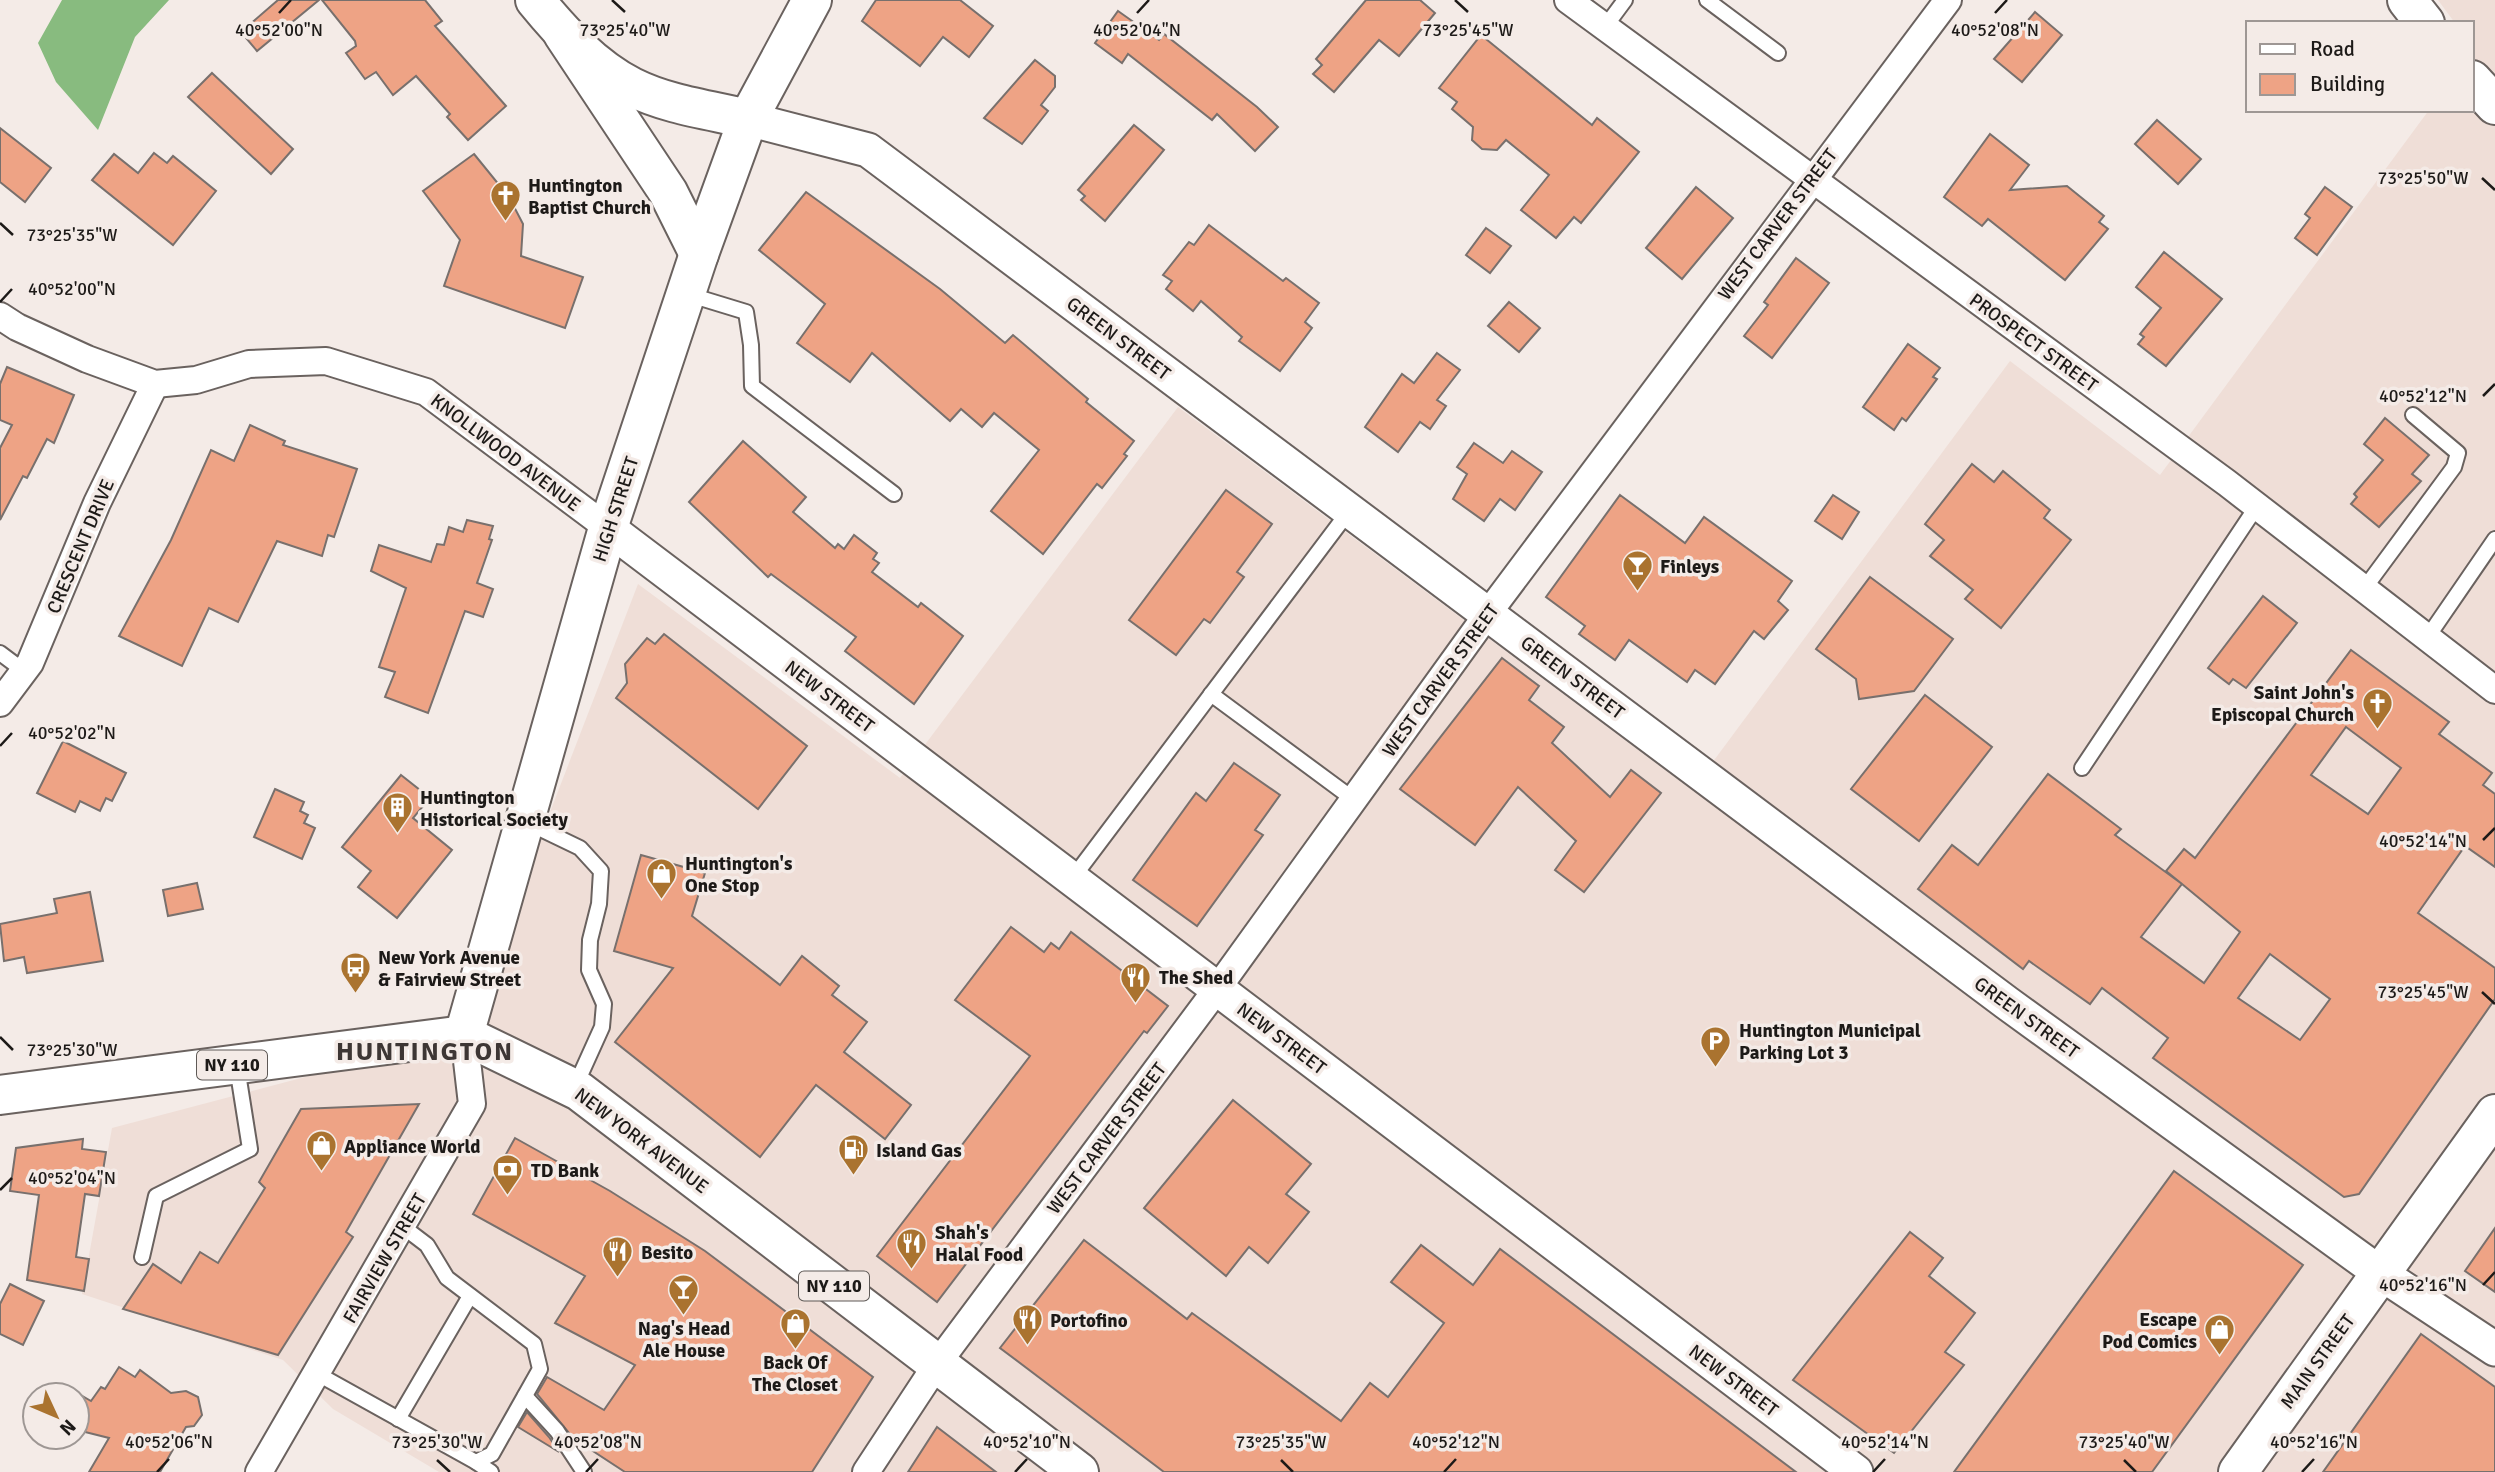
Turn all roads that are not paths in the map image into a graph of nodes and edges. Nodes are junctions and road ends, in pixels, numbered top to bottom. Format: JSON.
{"nodes":[{"id":1,"x":535,"y":0,"type":"edge"},
{"id":2,"x":812,"y":0,"type":"edge"},
{"id":3,"x":1568,"y":0,"type":"edge"},
{"id":4,"x":1625,"y":0,"type":"edge"},
{"id":5,"x":1707,"y":0,"type":"edge"},
{"id":6,"x":1948,"y":0,"type":"edge"},
{"id":7,"x":2407,"y":0,"type":"edge"},
{"id":8,"x":2423,"y":21,"type":"edge"},
{"id":9,"x":1605,"y":27,"type":"junction"},
{"id":10,"x":563,"y":34,"type":"junction"},
{"id":11,"x":1777,"y":52,"type":"dead end"},
{"id":12,"x":2474,"y":81,"type":"edge"},
{"id":13,"x":2495,"y":105,"type":"edge"},
{"id":14,"x":748,"y":119,"type":"junction"},
{"id":15,"x":1810,"y":179,"type":"junction"},
{"id":16,"x":699,"y":254,"type":"junction"},
{"id":17,"x":686,"y":293,"type":"junction"},
{"id":18,"x":0,"y":316,"type":"edge"},
{"id":19,"x":155,"y":384,"type":"junction"},
{"id":20,"x":2413,"y":415,"type":"dead end"},
{"id":21,"x":894,"y":494,"type":"dead end"},
{"id":22,"x":2257,"y":506,"type":"junction"},
{"id":23,"x":1350,"y":510,"type":"junction"},
{"id":24,"x":608,"y":527,"type":"junction"},
{"id":25,"x":2495,"y":539,"type":"edge"},
{"id":26,"x":2364,"y":589,"type":"junction"},
{"id":27,"x":1489,"y":612,"type":"junction"},
{"id":28,"x":2427,"y":638,"type":"junction"},
{"id":29,"x":0,"y":653,"type":"edge"},
{"id":30,"x":24,"y":671,"type":"junction"},
{"id":31,"x":2495,"y":690,"type":"edge"},
{"id":32,"x":1211,"y":694,"type":"junction"},
{"id":33,"x":0,"y":703,"type":"edge"},
{"id":34,"x":2082,"y":768,"type":"dead end"},
{"id":35,"x":1353,"y":799,"type":"junction"},
{"id":36,"x":524,"y":822,"type":"junction"},
{"id":37,"x":1072,"y":879,"type":"junction"},
{"id":38,"x":1217,"y":989,"type":"junction"},
{"id":39,"x":464,"y":1035,"type":"junction"},
{"id":40,"x":237,"y":1064,"type":"junction"},
{"id":41,"x":574,"y":1089,"type":"junction"},
{"id":42,"x":0,"y":1095,"type":"edge"},
{"id":43,"x":2495,"y":1114,"type":"edge"},
{"id":44,"x":402,"y":1226,"type":"junction"},
{"id":45,"x":142,"y":1257,"type":"dead end"},
{"id":46,"x":2380,"y":1273,"type":"junction"},
{"id":47,"x":470,"y":1296,"type":"junction"},
{"id":48,"x":2495,"y":1349,"type":"edge"},
{"id":49,"x":937,"y":1364,"type":"junction"},
{"id":50,"x":316,"y":1373,"type":"junction"},
{"id":51,"x":525,"y":1396,"type":"junction"},
{"id":52,"x":398,"y":1419,"type":"junction"},
{"id":53,"x":476,"y":1462,"type":"junction"},
{"id":54,"x":259,"y":1472,"type":"edge"},
{"id":55,"x":491,"y":1472,"type":"edge"},
{"id":56,"x":584,"y":1472,"type":"edge"},
{"id":57,"x":866,"y":1472,"type":"edge"},
{"id":58,"x":1079,"y":1472,"type":"edge"},
{"id":59,"x":1856,"y":1472,"type":"edge"},
{"id":60,"x":2238,"y":1472,"type":"edge"}],
"edges":[{"from":1,"to":10,"type":"main road"},
{"from":2,"to":14,"type":"main road","name":"HIGH STREET"},
{"from":3,"to":9,"type":"street","name":"PROSPECT STREET"},
{"from":4,"to":9,"type":"lane"},
{"from":5,"to":11,"type":"lane"},
{"from":6,"to":15,"type":"street","name":"WEST CARVER STREET"},
{"from":7,"to":8,"type":"main road"},
{"from":9,"to":15,"type":"street","name":"PROSPECT STREET"},
{"from":10,"to":14,"type":"main road"},
{"from":10,"to":16,"type":"main road"},
{"from":12,"to":13,"type":"main road"},
{"from":14,"to":16,"type":"main road","name":"HIGH STREET"},
{"from":14,"to":23,"type":"street","name":"GREEN STREET"},
{"from":15,"to":22,"type":"street","name":"PROSPECT STREET"},
{"from":15,"to":27,"type":"street","name":"WEST CARVER STREET"},
{"from":16,"to":17,"type":"main road","name":"HIGH STREET"},
{"from":17,"to":21,"type":"lane"},
{"from":17,"to":24,"type":"main road","name":"HIGH STREET"},
{"from":18,"to":19,"type":"street","name":"KNOLLWOOD AVENUE"},
{"from":19,"to":24,"type":"street","name":"KNOLLWOOD AVENUE"},
{"from":19,"to":30,"type":"street","name":"CRESCENT DRIVE"},
{"from":20,"to":26,"type":"lane"},
{"from":22,"to":26,"type":"street","name":"PROSPECT STREET"},
{"from":22,"to":34,"type":"lane"},
{"from":23,"to":27,"type":"street","name":"GREEN STREET"},
{"from":23,"to":32,"type":"lane"},
{"from":24,"to":36,"type":"main road","name":"HIGH STREET"},
{"from":24,"to":37,"type":"street","name":"NEW STREET"},
{"from":25,"to":28,"type":"lane"},
{"from":26,"to":28,"type":"street","name":"PROSPECT STREET"},
{"from":27,"to":35,"type":"street","name":"WEST CARVER STREET"},
{"from":27,"to":46,"type":"street","name":"GREEN STREET"},
{"from":28,"to":31,"type":"street","name":"PROSPECT STREET"},
{"from":29,"to":30,"type":"lane"},
{"from":30,"to":33,"type":"street","name":"CRESCENT DRIVE"},
{"from":32,"to":35,"type":"lane"},
{"from":32,"to":37,"type":"lane"},
{"from":35,"to":38,"type":"street","name":"WEST CARVER STREET"},
{"from":36,"to":39,"type":"main road","name":"HIGH STREET"},
{"from":36,"to":41,"type":"lane"},
{"from":37,"to":38,"type":"street","name":"NEW STREET"},
{"from":38,"to":49,"type":"street","name":"WEST CARVER STREET"},
{"from":38,"to":59,"type":"street","name":"NEW STREET"},
{"from":39,"to":40,"type":"main road","number":"NY 110"},
{"from":39,"to":41,"type":"main road","name":"NEW YORK AVENUE","number":"NY 110"},
{"from":39,"to":44,"type":"street","name":"FAIRVIEW STREET"},
{"from":40,"to":42,"type":"main road","number":"NY 110"},
{"from":40,"to":45,"type":"lane"},
{"from":41,"to":49,"type":"main road","name":"NEW YORK AVENUE","number":"NY 110"},
{"from":43,"to":46,"type":"main road","name":"MAIN STREET"},
{"from":44,"to":47,"type":"lane"},
{"from":44,"to":50,"type":"street","name":"FAIRVIEW STREET"},
{"from":46,"to":48,"type":"street","name":"GREEN STREET"},
{"from":46,"to":60,"type":"main road","name":"MAIN STREET"},
{"from":47,"to":51,"type":"lane"},
{"from":47,"to":52,"type":"lane"},
{"from":49,"to":57,"type":"street","name":"WEST CARVER STREET"},
{"from":49,"to":58,"type":"main road","name":"NEW YORK AVENUE","number":"NY 110"},
{"from":50,"to":52,"type":"lane"},
{"from":50,"to":54,"type":"street","name":"FAIRVIEW STREET"},
{"from":51,"to":53,"type":"lane"},
{"from":51,"to":56,"type":"lane"},
{"from":52,"to":53,"type":"lane"},
{"from":53,"to":55,"type":"lane"}]}
